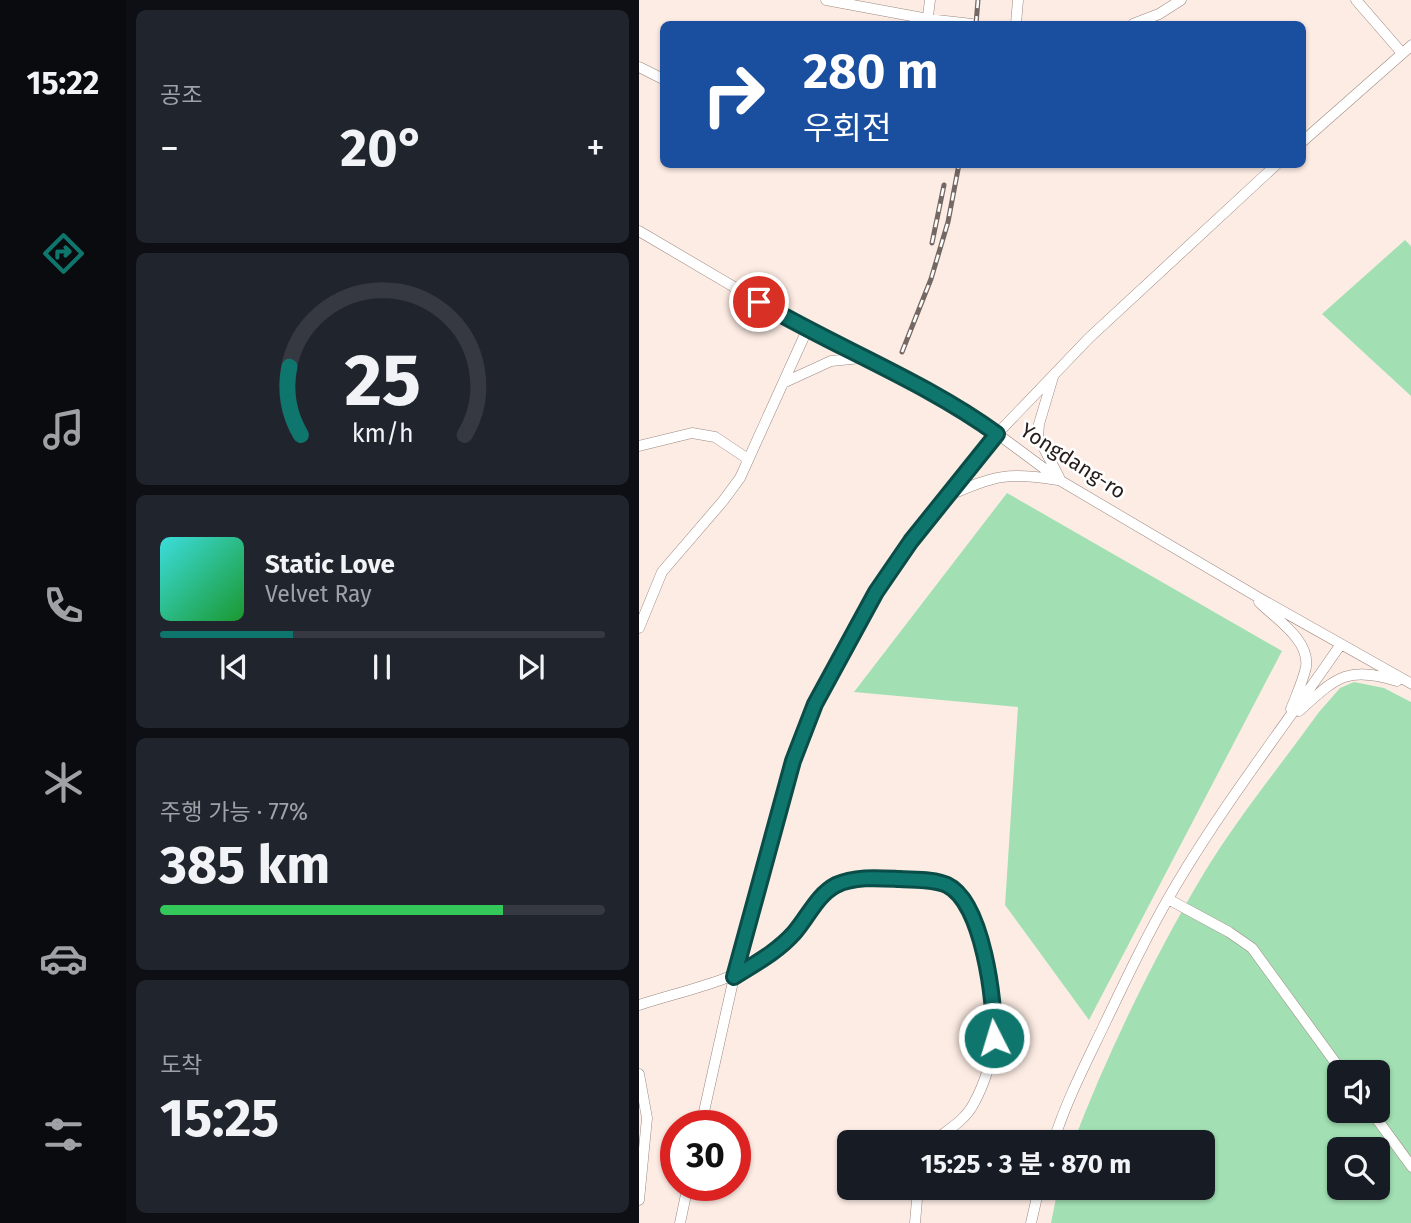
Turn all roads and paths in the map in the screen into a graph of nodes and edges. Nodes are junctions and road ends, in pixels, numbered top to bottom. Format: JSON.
{"nodes":[{"id":1,"x":826,"y":0,"type":"edge"},
{"id":2,"x":930,"y":0,"type":"edge"},
{"id":3,"x":1018,"y":0,"type":"edge"},
{"id":4,"x":1181,"y":0,"type":"edge"},
{"id":5,"x":1356,"y":0,"type":"edge"},
{"id":6,"x":922,"y":21,"type":"edge"},
{"id":7,"x":927,"y":21,"type":"edge"},
{"id":8,"x":1016,"y":21,"type":"edge"},
{"id":9,"x":1141,"y":21,"type":"edge"},
{"id":10,"x":1411,"y":45,"type":"edge"},
{"id":11,"x":1402,"y":53,"type":"junction"},
{"id":12,"x":639,"y":67,"type":"edge"},
{"id":13,"x":660,"y":78,"type":"edge"},
{"id":14,"x":1306,"y":138,"type":"edge"},
{"id":15,"x":1273,"y":168,"type":"edge"},
{"id":16,"x":639,"y":230,"type":"edge"},
{"id":17,"x":807,"y":330,"type":"junction"},
{"id":18,"x":864,"y":358,"type":"junction"},
{"id":19,"x":1054,"y":374,"type":"junction"},
{"id":20,"x":783,"y":383,"type":"junction"},
{"id":21,"x":997,"y":434,"type":"junction"},
{"id":22,"x":639,"y":446,"type":"edge"},
{"id":23,"x":747,"y":459,"type":"junction"},
{"id":24,"x":1061,"y":481,"type":"junction"},
{"id":25,"x":945,"y":498,"type":"junction"},
{"id":26,"x":1249,"y":592,"type":"junction"},
{"id":27,"x":639,"y":628,"type":"edge"},
{"id":28,"x":1341,"y":644,"type":"junction"},
{"id":29,"x":1411,"y":685,"type":"edge"},
{"id":30,"x":1287,"y":722,"type":"junction"},
{"id":31,"x":1168,"y":899,"type":"junction"},
{"id":32,"x":734,"y":977,"type":"junction"},
{"id":33,"x":639,"y":1005,"type":"edge"},
{"id":34,"x":1334,"y":1060,"type":"edge"},
{"id":35,"x":639,"y":1074,"type":"edge"},
{"id":36,"x":704,"y":1110,"type":"edge"},
{"id":37,"x":1380,"y":1123,"type":"edge"},
{"id":38,"x":948,"y":1130,"type":"edge"},
{"id":39,"x":1057,"y":1130,"type":"edge"},
{"id":40,"x":1411,"y":1167,"type":"edge"},
{"id":41,"x":639,"y":1200,"type":"edge"},
{"id":42,"x":917,"y":1200,"type":"edge"},
{"id":43,"x":1036,"y":1200,"type":"edge"},
{"id":44,"x":685,"y":1201,"type":"edge"},
{"id":45,"x":680,"y":1223,"type":"edge"},
{"id":46,"x":915,"y":1223,"type":"edge"},
{"id":47,"x":1031,"y":1223,"type":"edge"}],
"edges":[{"from":1,"to":6,"type":"street"},
{"from":2,"to":7,"type":"street"},
{"from":3,"to":8,"type":"street"},
{"from":4,"to":9,"type":"street"},
{"from":5,"to":11,"type":"street"},
{"from":10,"to":11,"type":"street"},
{"from":11,"to":14,"type":"street"},
{"from":12,"to":13,"type":"street"},
{"from":15,"to":19,"type":"street"},
{"from":16,"to":17,"type":"street","name":"Yongdang-ro"},
{"from":17,"to":18,"type":"street","name":"Yongdang-ro"},
{"from":17,"to":20,"type":"street"},
{"from":18,"to":20,"type":"street"},
{"from":18,"to":21,"type":"street","name":"Yongdang-ro"},
{"from":19,"to":21,"type":"street"},
{"from":19,"to":24,"type":"street"},
{"from":20,"to":23,"type":"street"},
{"from":21,"to":24,"type":"street","name":"Yongdang-ro"},
{"from":21,"to":25,"type":"street"},
{"from":22,"to":23,"type":"street"},
{"from":23,"to":27,"type":"street"},
{"from":24,"to":25,"type":"street"},
{"from":24,"to":26,"type":"street","name":"Yongdang-ro"},
{"from":25,"to":32,"type":"street"},
{"from":26,"to":28,"type":"street","name":"Yongdang-ro"},
{"from":26,"to":30,"type":"street"},
{"from":28,"to":29,"type":"street","name":"Yongdang-ro"},
{"from":28,"to":30,"type":"street"},
{"from":29,"to":30,"type":"street"},
{"from":30,"to":31,"type":"street"},
{"from":31,"to":34,"type":"street"},
{"from":31,"to":39,"type":"street"},
{"from":32,"to":33,"type":"street"},
{"from":32,"to":36,"type":"street"},
{"from":32,"to":38,"type":"street"},
{"from":35,"to":41,"type":"street"},
{"from":37,"to":40,"type":"street"},
{"from":42,"to":46,"type":"street"},
{"from":43,"to":47,"type":"street"},
{"from":44,"to":45,"type":"street"}]}
